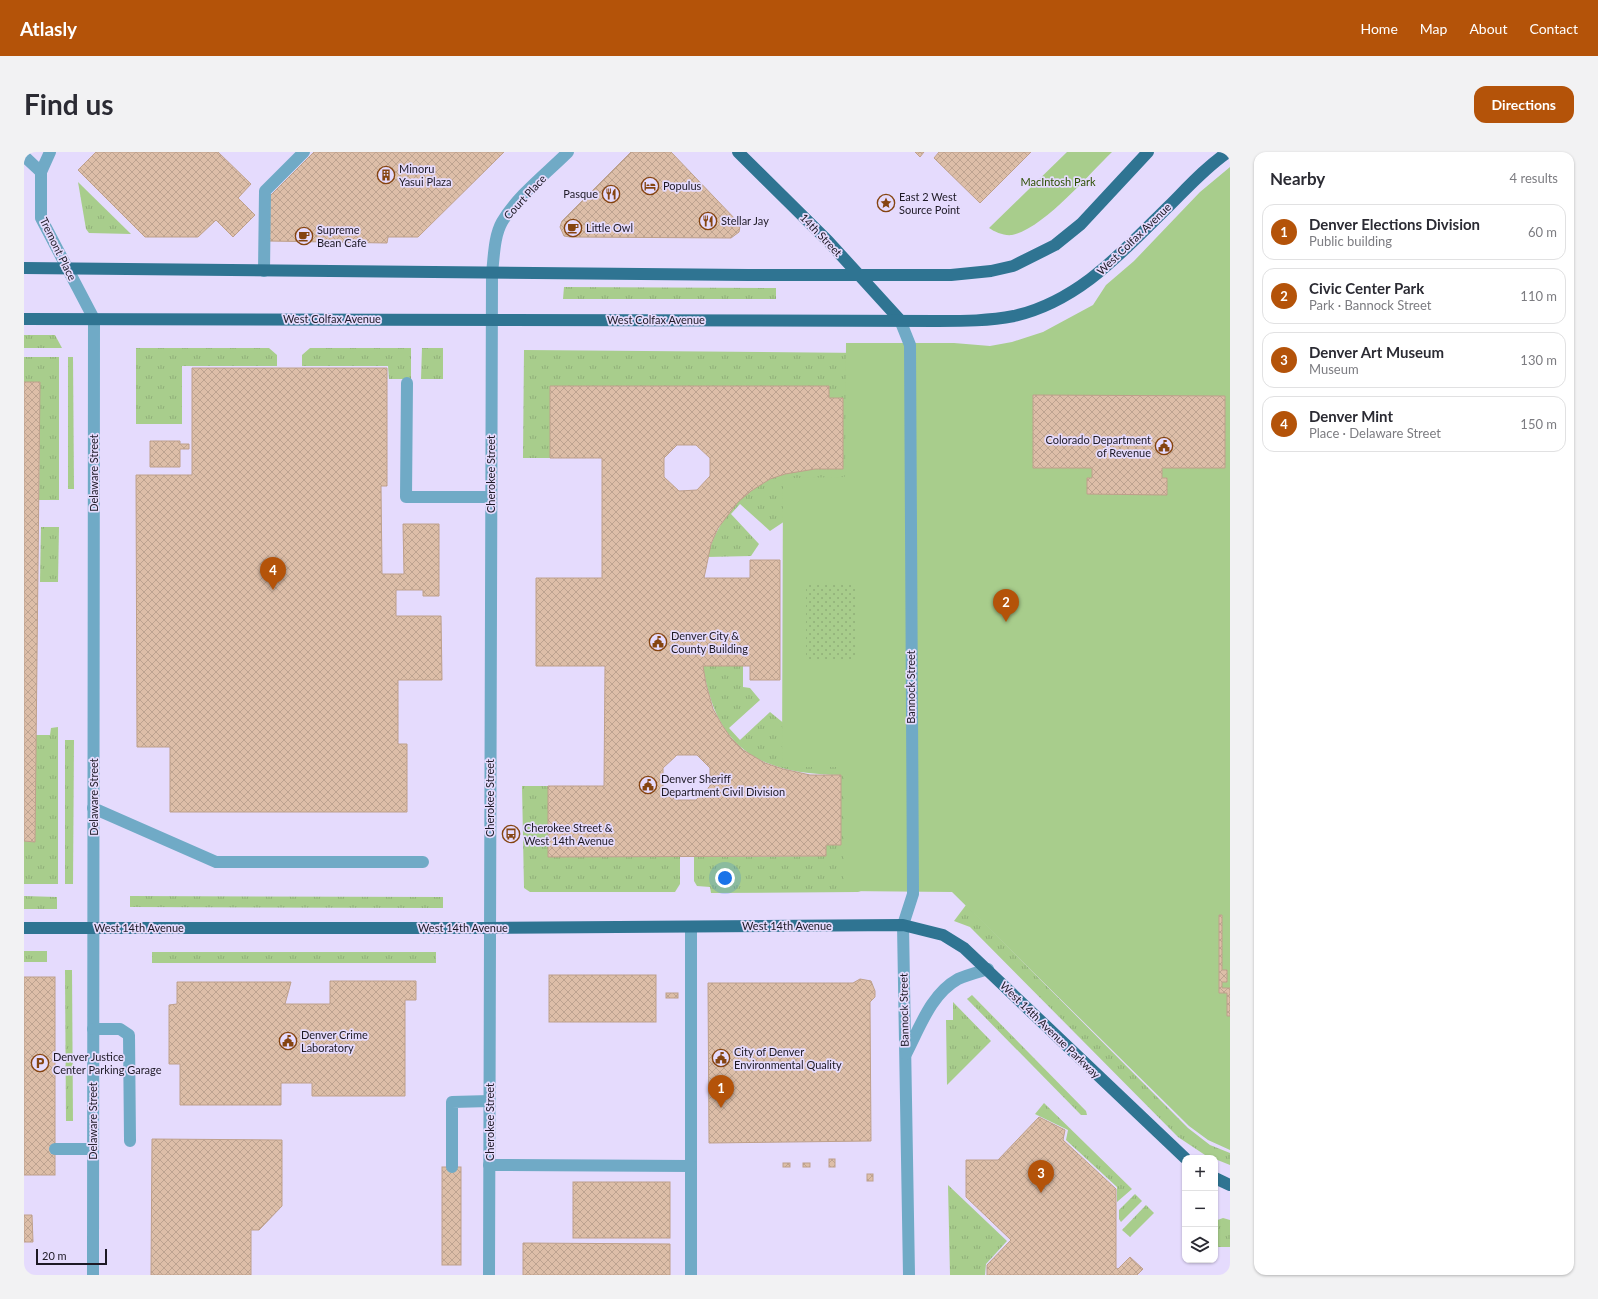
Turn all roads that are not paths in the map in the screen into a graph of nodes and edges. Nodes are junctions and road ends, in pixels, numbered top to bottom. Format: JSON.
{"nodes":[{"id":1,"x":50,"y":152,"type":"edge"},
{"id":2,"x":304,"y":152,"type":"edge"},
{"id":3,"x":568,"y":152,"type":"edge"},
{"id":4,"x":738,"y":152,"type":"edge"},
{"id":5,"x":1148,"y":152,"type":"edge"},
{"id":6,"x":1228,"y":152,"type":"edge"},
{"id":7,"x":24,"y":156,"type":"edge"},
{"id":8,"x":41,"y":172,"type":"junction"},
{"id":9,"x":24,"y":268,"type":"edge"},
{"id":10,"x":67,"y":268,"type":"junction"},
{"id":11,"x":264,"y":271,"type":"junction"},
{"id":12,"x":492,"y":273,"type":"junction"},
{"id":13,"x":859,"y":275,"type":"junction"},
{"id":14,"x":24,"y":319,"type":"edge"},
{"id":15,"x":94,"y":319,"type":"junction"},
{"id":16,"x":491,"y":320,"type":"junction"},
{"id":17,"x":900,"y":320,"type":"junction"},
{"id":18,"x":407,"y":383,"type":"dead end"},
{"id":19,"x":491,"y":497,"type":"junction"},
{"id":20,"x":94,"y":808,"type":"junction"},
{"id":21,"x":423,"y":862,"type":"dead end"},
{"id":22,"x":902,"y":926,"type":"junction"},
{"id":23,"x":691,"y":927,"type":"junction"},
{"id":24,"x":24,"y":928,"type":"edge"},
{"id":25,"x":94,"y":928,"type":"junction"},
{"id":26,"x":490,"y":928,"type":"junction"},
{"id":27,"x":988,"y":969,"type":"junction"},
{"id":28,"x":93,"y":1030,"type":"junction"},
{"id":29,"x":905,"y":1055,"type":"junction"},
{"id":30,"x":490,"y":1101,"type":"junction"},
{"id":31,"x":130,"y":1141,"type":"dead end"},
{"id":32,"x":55,"y":1149,"type":"dead end"},
{"id":33,"x":93,"y":1149,"type":"junction"},
{"id":34,"x":1182,"y":1155,"type":"edge"},
{"id":35,"x":490,"y":1165,"type":"junction"},
{"id":36,"x":691,"y":1166,"type":"junction"},
{"id":37,"x":452,"y":1167,"type":"dead end"},
{"id":38,"x":1218,"y":1179,"type":"edge"},
{"id":39,"x":1230,"y":1185,"type":"edge"},
{"id":40,"x":93,"y":1275,"type":"edge"},
{"id":41,"x":489,"y":1275,"type":"edge"},
{"id":42,"x":691,"y":1275,"type":"edge"},
{"id":43,"x":909,"y":1275,"type":"edge"}],
"edges":[{"from":1,"to":8,"type":"street","name":"Tremont Place"},
{"from":2,"to":11,"type":"street"},
{"from":3,"to":12,"type":"street","name":"Court Place"},
{"from":4,"to":13,"type":"main road","name":"14th Street"},
{"from":5,"to":13,"type":"main road"},
{"from":6,"to":17,"type":"main road","name":"West Colfax Avenue"},
{"from":7,"to":8,"type":"street"},
{"from":8,"to":10,"type":"street","name":"Tremont Place"},
{"from":9,"to":10,"type":"main road"},
{"from":10,"to":11,"type":"main road"},
{"from":10,"to":15,"type":"street","name":"Tremont Place"},
{"from":11,"to":12,"type":"main road"},
{"from":12,"to":13,"type":"main road"},
{"from":12,"to":16,"type":"street","name":"Court Place"},
{"from":13,"to":17,"type":"main road","name":"14th Street"},
{"from":14,"to":15,"type":"main road","name":"West Colfax Avenue"},
{"from":15,"to":16,"type":"main road","name":"West Colfax Avenue"},
{"from":15,"to":20,"type":"street","name":"Delaware Street"},
{"from":16,"to":17,"type":"main road","name":"West Colfax Avenue"},
{"from":16,"to":19,"type":"street","name":"Cherokee Street"},
{"from":17,"to":22,"type":"street","name":"Bannock Street"},
{"from":18,"to":19,"type":"street"},
{"from":19,"to":26,"type":"street","name":"Cherokee Street"},
{"from":20,"to":21,"type":"street"},
{"from":20,"to":25,"type":"street","name":"Delaware Street"},
{"from":22,"to":23,"type":"main road","name":"West 14th Avenue"},
{"from":22,"to":27,"type":"main road","name":"West 14th Avenue Parkway"},
{"from":22,"to":29,"type":"street","name":"Bannock Street"},
{"from":23,"to":26,"type":"main road","name":"West 14th Avenue"},
{"from":23,"to":36,"type":"street"},
{"from":24,"to":25,"type":"main road","name":"West 14th Avenue"},
{"from":25,"to":26,"type":"main road","name":"West 14th Avenue"},
{"from":25,"to":28,"type":"street","name":"Delaware Street"},
{"from":26,"to":30,"type":"street","name":"Cherokee Street"},
{"from":27,"to":29,"type":"street","name":"Bannock Street"},
{"from":27,"to":34,"type":"main road","name":"West 14th Avenue Parkway"},
{"from":28,"to":31,"type":"street"},
{"from":28,"to":33,"type":"street","name":"Delaware Street"},
{"from":29,"to":43,"type":"street","name":"Bannock Street"},
{"from":30,"to":35,"type":"street","name":"Cherokee Street"},
{"from":30,"to":37,"type":"street"},
{"from":32,"to":33,"type":"street"},
{"from":33,"to":40,"type":"street","name":"Delaware Street"},
{"from":35,"to":36,"type":"street"},
{"from":35,"to":41,"type":"street","name":"Cherokee Street"},
{"from":36,"to":42,"type":"street"},
{"from":38,"to":39,"type":"main road"}]}
